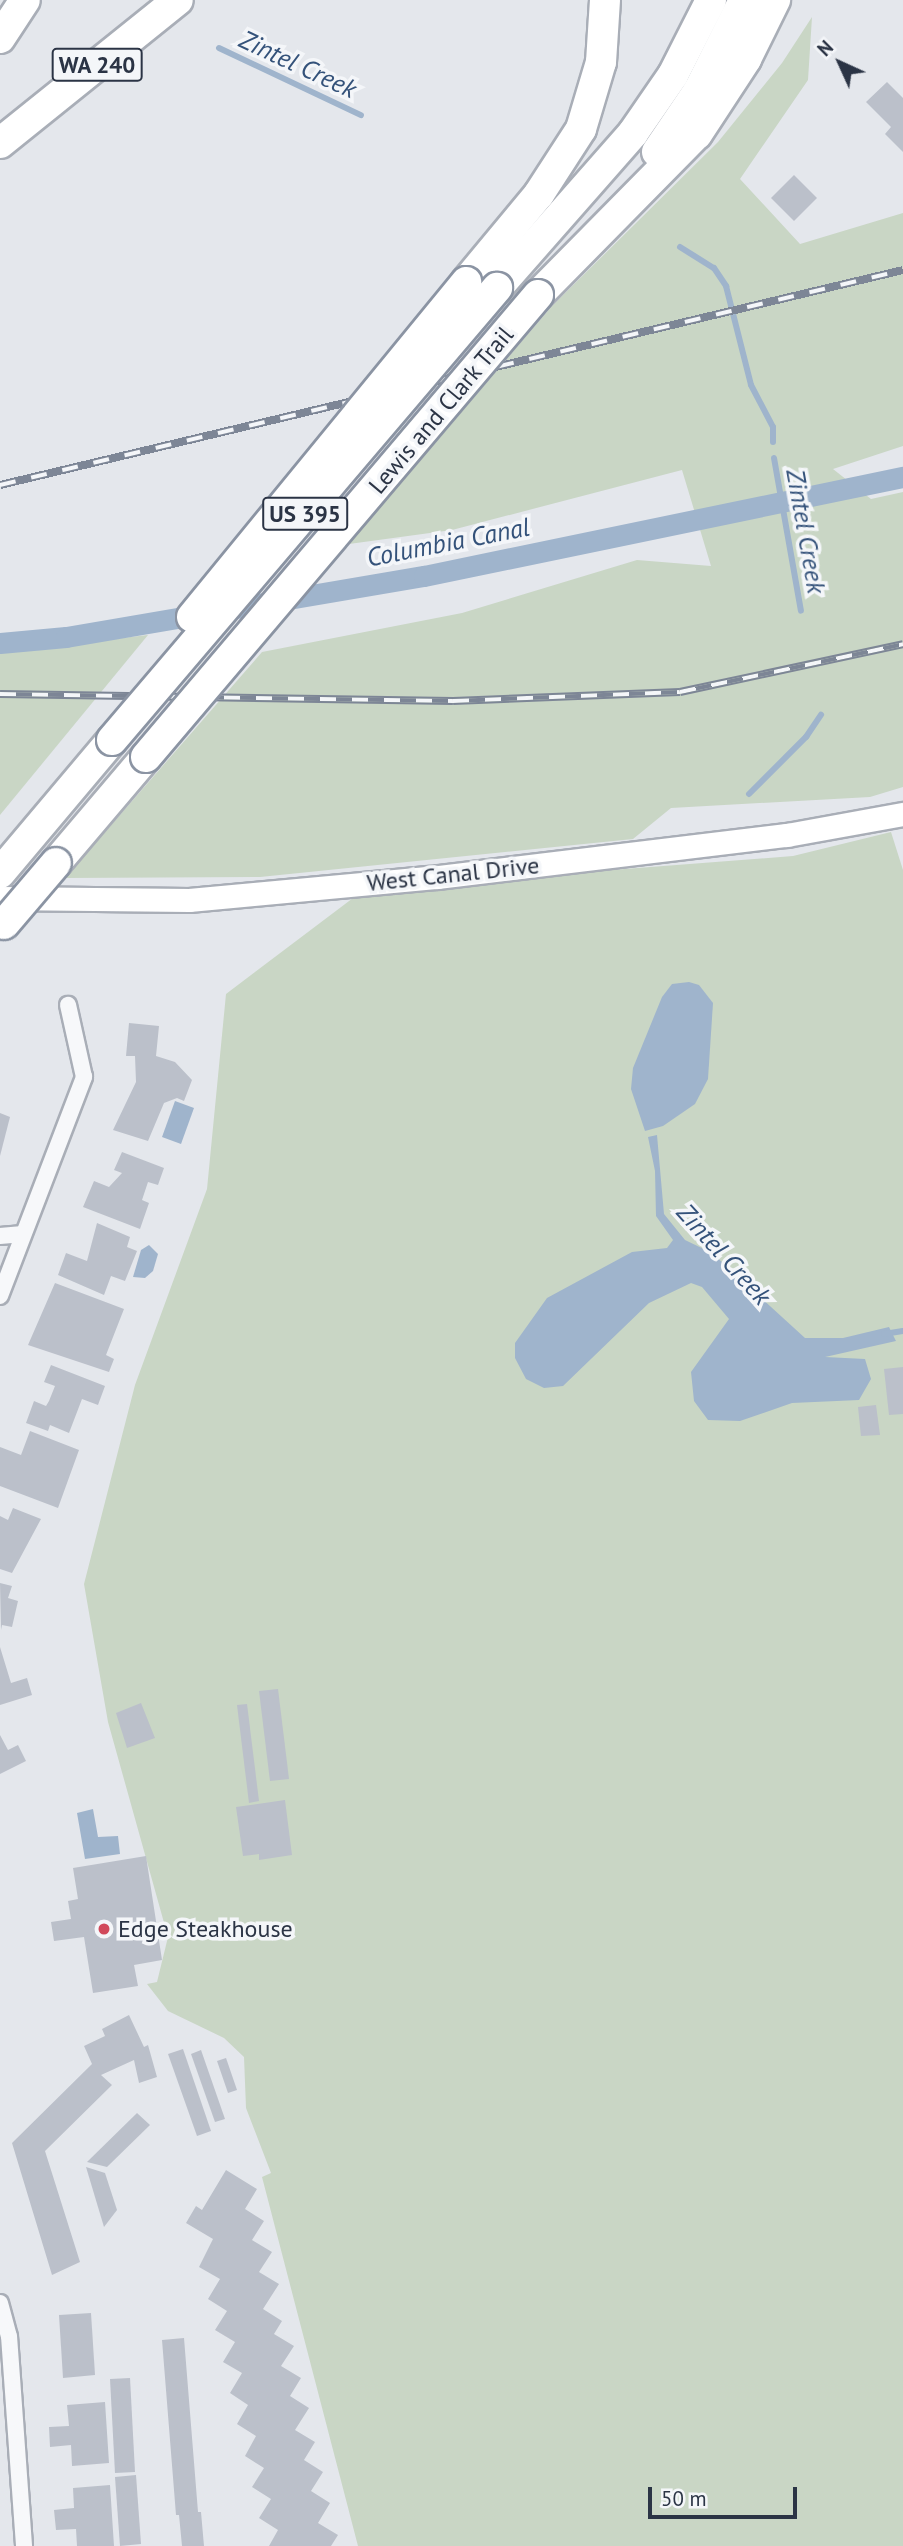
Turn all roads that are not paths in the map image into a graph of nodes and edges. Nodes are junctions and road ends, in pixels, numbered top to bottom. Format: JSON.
{"nodes":[{"id":1,"x":25,"y":0,"type":"edge"},
{"id":2,"x":178,"y":0,"type":"edge"},
{"id":3,"x":204,"y":0,"type":"edge"},
{"id":4,"x":605,"y":0,"type":"edge"},
{"id":5,"x":710,"y":0,"type":"edge"},
{"id":6,"x":744,"y":0,"type":"edge"},
{"id":7,"x":775,"y":0,"type":"edge"},
{"id":8,"x":0,"y":38,"type":"edge"},
{"id":9,"x":8,"y":136,"type":"edge"},
{"id":10,"x":538,"y":295,"type":"junction"},
{"id":11,"x":112,"y":740,"type":"junction"},
{"id":12,"x":903,"y":814,"type":"edge"},
{"id":13,"x":0,"y":873,"type":"edge"},
{"id":14,"x":1,"y":917,"type":"edge"},
{"id":15,"x":68,"y":1005,"type":"dead end"},
{"id":16,"x":23,"y":1234,"type":"junction"},
{"id":17,"x":0,"y":1236,"type":"edge"},
{"id":18,"x":0,"y":1296,"type":"edge"},
{"id":19,"x":0,"y":2303,"type":"edge"},
{"id":20,"x":4,"y":2340,"type":"edge"},
{"id":21,"x":24,"y":2546,"type":"edge"}],
"edges":[{"from":1,"to":8,"type":"highway"},
{"from":2,"to":9,"type":"highway","number":"WA 240"},
{"from":3,"to":9,"type":"highway"},
{"from":4,"to":11,"type":"highway","bridge":true},
{"from":5,"to":11,"type":"highway","name":"Lewis and Clark Trail","number":"US 395","bridge":true},
{"from":6,"to":10,"type":"highway","name":"Lewis and Clark Trail","number":"US 395"},
{"from":7,"to":10,"type":"highway"},
{"from":10,"to":14,"type":"highway","name":"Lewis and Clark Trail","number":"US 395","bridge":true},
{"from":11,"to":13,"type":"highway","name":"Lewis and Clark Trail","number":"US 395"},
{"from":12,"to":14,"type":"street","name":"West Canal Drive"},
{"from":15,"to":16,"type":"street"},
{"from":16,"to":17,"type":"street"},
{"from":16,"to":18,"type":"street"},
{"from":19,"to":20,"type":"street"},
{"from":20,"to":21,"type":"street"}]}
